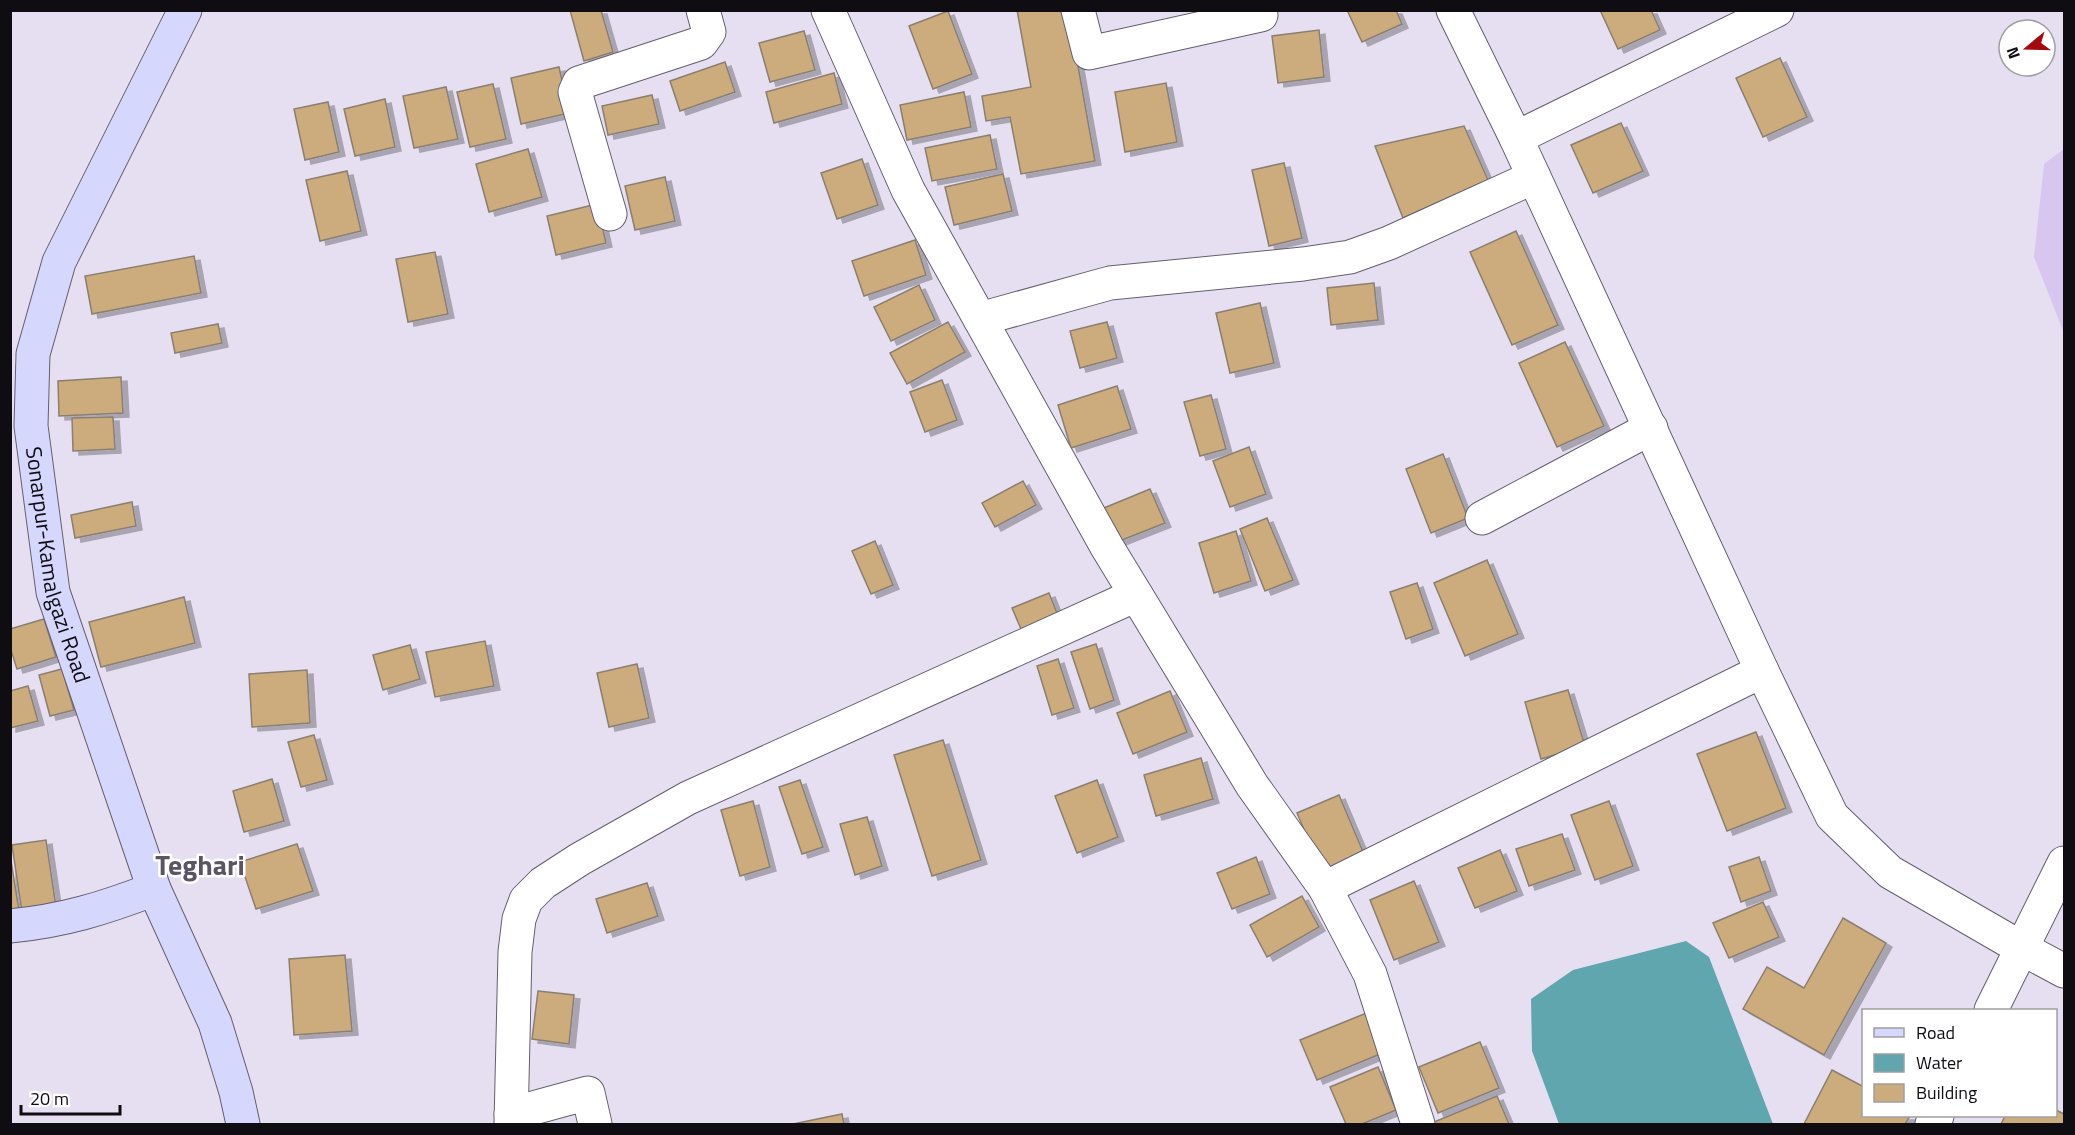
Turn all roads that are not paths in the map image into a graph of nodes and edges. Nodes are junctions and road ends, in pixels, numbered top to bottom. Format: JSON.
{"nodes":[{"id":1,"x":185,"y":10,"type":"edge"},
{"id":2,"x":703,"y":10,"type":"edge"},
{"id":3,"x":828,"y":10,"type":"edge"},
{"id":4,"x":1078,"y":10,"type":"edge"},
{"id":5,"x":1453,"y":10,"type":"edge"},
{"id":6,"x":1777,"y":10,"type":"edge"},
{"id":7,"x":1261,"y":15,"type":"dead end"},
{"id":8,"x":1516,"y":138,"type":"junction"},
{"id":9,"x":1534,"y":177,"type":"junction"},
{"id":10,"x":610,"y":214,"type":"dead end"},
{"id":11,"x":980,"y":319,"type":"junction"},
{"id":12,"x":1651,"y":428,"type":"junction"},
{"id":13,"x":1482,"y":518,"type":"dead end"},
{"id":14,"x":1136,"y":595,"type":"junction"},
{"id":15,"x":1762,"y":671,"type":"junction"},
{"id":16,"x":2064,"y":863,"type":"edge"},
{"id":17,"x":1325,"y":888,"type":"junction"},
{"id":18,"x":154,"y":890,"type":"junction"},
{"id":19,"x":10,"y":926,"type":"edge"},
{"id":20,"x":2023,"y":950,"type":"junction"},
{"id":21,"x":2064,"y":971,"type":"edge"},
{"id":22,"x":1992,"y":1009,"type":"edge"},
{"id":23,"x":511,"y":1119,"type":"edge"},
{"id":24,"x":243,"y":1125,"type":"edge"},
{"id":25,"x":595,"y":1125,"type":"edge"},
{"id":26,"x":1418,"y":1125,"type":"edge"}],
"edges":[{"from":1,"to":18,"type":"main road","name":"Sonarpur-Kamalgazi Road"},
{"from":2,"to":10,"type":"street"},
{"from":3,"to":11,"type":"street"},
{"from":4,"to":7,"type":"street"},
{"from":5,"to":8,"type":"street"},
{"from":6,"to":8,"type":"street"},
{"from":8,"to":9,"type":"street"},
{"from":9,"to":11,"type":"street"},
{"from":9,"to":12,"type":"street"},
{"from":11,"to":14,"type":"street"},
{"from":12,"to":13,"type":"street"},
{"from":12,"to":15,"type":"street"},
{"from":14,"to":17,"type":"street"},
{"from":14,"to":23,"type":"street"},
{"from":15,"to":17,"type":"street"},
{"from":15,"to":20,"type":"street"},
{"from":16,"to":20,"type":"street"},
{"from":17,"to":26,"type":"street"},
{"from":18,"to":19,"type":"main road"},
{"from":18,"to":24,"type":"main road","name":"Sonarpur-Kamalgazi Road"},
{"from":20,"to":21,"type":"street"},
{"from":20,"to":22,"type":"street"},
{"from":23,"to":25,"type":"street"}]}
